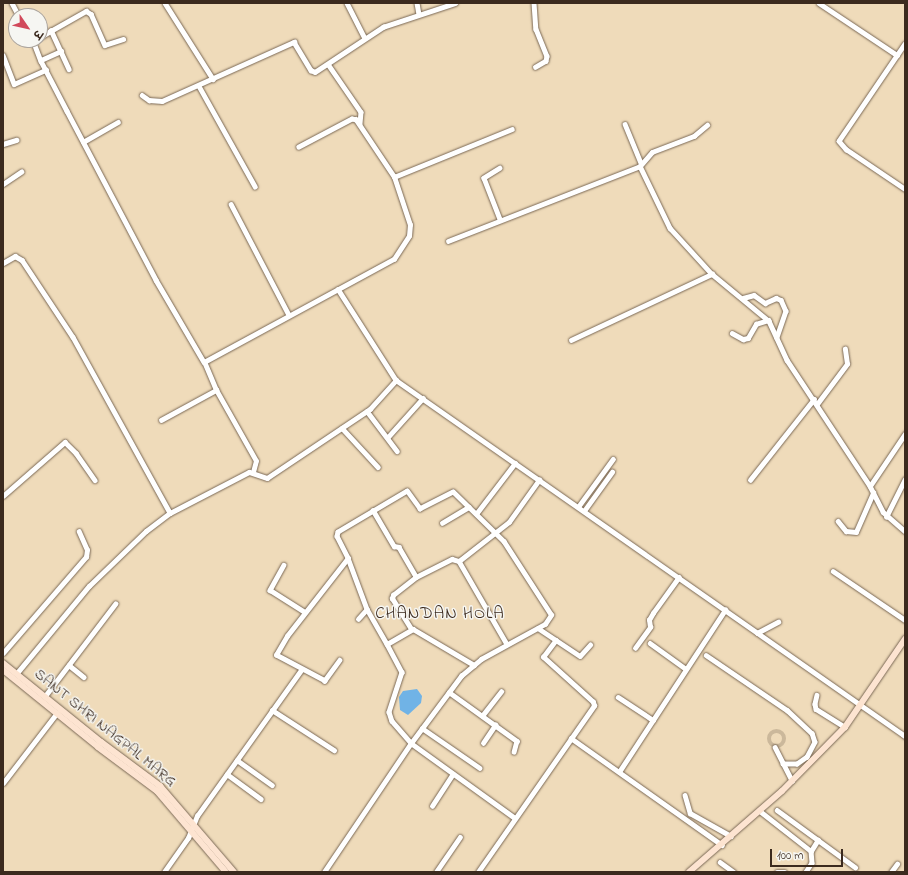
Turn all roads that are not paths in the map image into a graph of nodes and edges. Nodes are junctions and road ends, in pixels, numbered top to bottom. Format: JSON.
{"nodes":[{"id":1,"x":165,"y":3,"type":"edge"},
{"id":2,"x":347,"y":3,"type":"edge"},
{"id":3,"x":417,"y":3,"type":"edge"},
{"id":4,"x":455,"y":3,"type":"edge"},
{"id":5,"x":534,"y":3,"type":"edge"},
{"id":6,"x":819,"y":3,"type":"edge"},
{"id":7,"x":419,"y":14,"type":"junction"},
{"id":8,"x":51,"y":30,"type":"junction"},
{"id":9,"x":48,"y":32,"type":"edge"},
{"id":10,"x":365,"y":38,"type":"junction"},
{"id":11,"x":123,"y":39,"type":"dead end"},
{"id":12,"x":905,"y":44,"type":"edge"},
{"id":13,"x":36,"y":48,"type":"edge"},
{"id":14,"x":61,"y":51,"type":"junction"},
{"id":15,"x":3,"y":54,"type":"edge"},
{"id":16,"x":897,"y":55,"type":"junction"},
{"id":17,"x":41,"y":60,"type":"junction"},
{"id":18,"x":328,"y":64,"type":"junction"},
{"id":19,"x":536,"y":67,"type":"dead end"},
{"id":20,"x":70,"y":69,"type":"dead end"},
{"id":21,"x":46,"y":70,"type":"junction"},
{"id":22,"x":213,"y":79,"type":"junction"},
{"id":23,"x":199,"y":86,"type":"junction"},
{"id":24,"x":142,"y":95,"type":"dead end"},
{"id":25,"x":118,"y":122,"type":"dead end"},
{"id":26,"x":360,"y":124,"type":"junction"},
{"id":27,"x":625,"y":124,"type":"dead end"},
{"id":28,"x":707,"y":125,"type":"dead end"},
{"id":29,"x":512,"y":129,"type":"dead end"},
{"id":30,"x":16,"y":140,"type":"dead end"},
{"id":31,"x":83,"y":142,"type":"junction"},
{"id":32,"x":3,"y":144,"type":"edge"},
{"id":33,"x":299,"y":147,"type":"dead end"},
{"id":34,"x":640,"y":164,"type":"junction"},
{"id":35,"x":500,"y":168,"type":"dead end"},
{"id":36,"x":21,"y":172,"type":"dead end"},
{"id":37,"x":394,"y":177,"type":"junction"},
{"id":38,"x":3,"y":184,"type":"edge"},
{"id":39,"x":255,"y":186,"type":"dead end"},
{"id":40,"x":905,"y":189,"type":"edge"},
{"id":41,"x":231,"y":204,"type":"dead end"},
{"id":42,"x":500,"y":219,"type":"junction"},
{"id":43,"x":448,"y":241,"type":"dead end"},
{"id":44,"x":3,"y":263,"type":"edge"},
{"id":45,"x":712,"y":274,"type":"junction"},
{"id":46,"x":338,"y":289,"type":"junction"},
{"id":47,"x":743,"y":298,"type":"junction"},
{"id":48,"x":289,"y":315,"type":"junction"},
{"id":49,"x":768,"y":320,"type":"junction"},
{"id":50,"x":732,"y":333,"type":"dead end"},
{"id":51,"x":777,"y":337,"type":"junction"},
{"id":52,"x":571,"y":340,"type":"dead end"},
{"id":53,"x":845,"y":349,"type":"dead end"},
{"id":54,"x":204,"y":362,"type":"junction"},
{"id":55,"x":396,"y":380,"type":"junction"},
{"id":56,"x":216,"y":390,"type":"junction"},
{"id":57,"x":423,"y":398,"type":"junction"},
{"id":58,"x":814,"y":399,"type":"junction"},
{"id":59,"x":817,"y":404,"type":"junction"},
{"id":60,"x":367,"y":411,"type":"junction"},
{"id":61,"x":162,"y":420,"type":"dead end"},
{"id":62,"x":342,"y":428,"type":"junction"},
{"id":63,"x":905,"y":434,"type":"edge"},
{"id":64,"x":388,"y":437,"type":"junction"},
{"id":65,"x":397,"y":451,"type":"dead end"},
{"id":66,"x":613,"y":459,"type":"dead end"},
{"id":67,"x":515,"y":463,"type":"junction"},
{"id":68,"x":378,"y":467,"type":"dead end"},
{"id":69,"x":253,"y":472,"type":"junction"},
{"id":70,"x":612,"y":472,"type":"dead end"},
{"id":71,"x":905,"y":479,"type":"edge"},
{"id":72,"x":95,"y":480,"type":"dead end"},
{"id":73,"x":539,"y":480,"type":"junction"},
{"id":74,"x":750,"y":480,"type":"dead end"},
{"id":75,"x":870,"y":486,"type":"junction"},
{"id":76,"x":873,"y":493,"type":"junction"},
{"id":77,"x":3,"y":496,"type":"edge"},
{"id":78,"x":468,"y":507,"type":"junction"},
{"id":79,"x":578,"y":507,"type":"junction"},
{"id":80,"x":374,"y":510,"type":"junction"},
{"id":81,"x":584,"y":511,"type":"junction"},
{"id":82,"x":170,"y":513,"type":"junction"},
{"id":83,"x":476,"y":514,"type":"junction"},
{"id":84,"x":886,"y":517,"type":"junction"},
{"id":85,"x":838,"y":521,"type":"dead end"},
{"id":86,"x":442,"y":523,"type":"dead end"},
{"id":87,"x":905,"y":531,"type":"edge"},
{"id":88,"x":79,"y":532,"type":"dead end"},
{"id":89,"x":496,"y":534,"type":"junction"},
{"id":90,"x":348,"y":558,"type":"junction"},
{"id":91,"x":459,"y":561,"type":"junction"},
{"id":92,"x":284,"y":565,"type":"dead end"},
{"id":93,"x":833,"y":571,"type":"dead end"},
{"id":94,"x":416,"y":577,"type":"junction"},
{"id":95,"x":679,"y":577,"type":"junction"},
{"id":96,"x":114,"y":604,"type":"dead end"},
{"id":97,"x":367,"y":609,"type":"junction"},
{"id":98,"x":725,"y":610,"type":"junction"},
{"id":99,"x":305,"y":612,"type":"junction"},
{"id":100,"x":358,"y":619,"type":"dead end"},
{"id":101,"x":905,"y":620,"type":"edge"},
{"id":102,"x":778,"y":622,"type":"dead end"},
{"id":103,"x":538,"y":628,"type":"junction"},
{"id":104,"x":411,"y":629,"type":"junction"},
{"id":105,"x":757,"y":633,"type":"junction"},
{"id":106,"x":905,"y":639,"type":"edge"},
{"id":107,"x":556,"y":640,"type":"junction"},
{"id":108,"x":650,"y":643,"type":"dead end"},
{"id":109,"x":387,"y":644,"type":"junction"},
{"id":110,"x":507,"y":644,"type":"junction"},
{"id":111,"x":590,"y":645,"type":"dead end"},
{"id":112,"x":635,"y":648,"type":"dead end"},
{"id":113,"x":3,"y":653,"type":"edge"},
{"id":114,"x":706,"y":655,"type":"dead end"},
{"id":115,"x":340,"y":660,"type":"dead end"},
{"id":116,"x":3,"y":663,"type":"edge"},
{"id":117,"x":474,"y":664,"type":"junction"},
{"id":118,"x":69,"y":665,"type":"junction"},
{"id":119,"x":686,"y":669,"type":"junction"},
{"id":120,"x":3,"y":670,"type":"edge"},
{"id":121,"x":301,"y":670,"type":"junction"},
{"id":122,"x":17,"y":673,"type":"junction"},
{"id":123,"x":84,"y":676,"type":"dead end"},
{"id":124,"x":449,"y":692,"type":"junction"},
{"id":125,"x":501,"y":692,"type":"dead end"},
{"id":126,"x":817,"y":694,"type":"dead end"},
{"id":127,"x":45,"y":696,"type":"junction"},
{"id":128,"x":618,"y":697,"type":"dead end"},
{"id":129,"x":860,"y":705,"type":"junction"},
{"id":130,"x":272,"y":710,"type":"junction"},
{"id":131,"x":57,"y":713,"type":"junction"},
{"id":132,"x":482,"y":716,"type":"junction"},
{"id":133,"x":652,"y":720,"type":"junction"},
{"id":134,"x":494,"y":725,"type":"junction"},
{"id":135,"x":845,"y":727,"type":"junction"},
{"id":136,"x":422,"y":728,"type":"junction"},
{"id":137,"x":905,"y":736,"type":"edge"},
{"id":138,"x":571,"y":738,"type":"junction"},
{"id":139,"x":411,"y":743,"type":"junction"},
{"id":140,"x":483,"y":743,"type":"dead end"},
{"id":141,"x":775,"y":746,"type":"dead end"},
{"id":142,"x":334,"y":750,"type":"dead end"},
{"id":143,"x":514,"y":752,"type":"dead end"},
{"id":144,"x":238,"y":760,"type":"junction"},
{"id":145,"x":783,"y":764,"type":"junction"},
{"id":146,"x":480,"y":768,"type":"dead end"},
{"id":147,"x":619,"y":772,"type":"junction"},
{"id":148,"x":227,"y":774,"type":"junction"},
{"id":149,"x":454,"y":774,"type":"junction"},
{"id":150,"x":792,"y":781,"type":"junction"},
{"id":151,"x":3,"y":783,"type":"edge"},
{"id":152,"x":272,"y":785,"type":"dead end"},
{"id":153,"x":685,"y":795,"type":"dead end"},
{"id":154,"x":260,"y":799,"type":"dead end"},
{"id":155,"x":432,"y":806,"type":"dead end"},
{"id":156,"x":777,"y":810,"type":"dead end"},
{"id":157,"x":760,"y":811,"type":"junction"},
{"id":158,"x":515,"y":818,"type":"junction"},
{"id":159,"x":194,"y":824,"type":"junction"},
{"id":160,"x":192,"y":831,"type":"junction"},
{"id":161,"x":731,"y":836,"type":"junction"},
{"id":162,"x":460,"y":837,"type":"dead end"},
{"id":163,"x":818,"y":840,"type":"junction"},
{"id":164,"x":722,"y":844,"type":"junction"},
{"id":165,"x":811,"y":851,"type":"junction"},
{"id":166,"x":720,"y":862,"type":"dead end"},
{"id":167,"x":897,"y":864,"type":"dead end"},
{"id":168,"x":855,"y":867,"type":"dead end"},
{"id":169,"x":164,"y":872,"type":"edge"},
{"id":170,"x":226,"y":872,"type":"edge"},
{"id":171,"x":234,"y":872,"type":"edge"},
{"id":172,"x":324,"y":872,"type":"edge"},
{"id":173,"x":436,"y":872,"type":"edge"},
{"id":174,"x":478,"y":872,"type":"edge"},
{"id":175,"x":689,"y":872,"type":"edge"},
{"id":176,"x":734,"y":872,"type":"edge"},
{"id":177,"x":777,"y":872,"type":"edge"},
{"id":178,"x":785,"y":872,"type":"edge"},
{"id":179,"x":806,"y":872,"type":"edge"},
{"id":180,"x":891,"y":872,"type":"edge"}],
"edges":[{"from":1,"to":22,"type":"street"},
{"from":2,"to":10,"type":"street"},
{"from":3,"to":7,"type":"street"},
{"from":4,"to":7,"type":"street"},
{"from":5,"to":19,"type":"street"},
{"from":6,"to":16,"type":"street"},
{"from":7,"to":10,"type":"street"},
{"from":8,"to":9,"type":"street"},
{"from":8,"to":11,"type":"street"},
{"from":8,"to":14,"type":"street"},
{"from":10,"to":18,"type":"street"},
{"from":12,"to":16,"type":"street"},
{"from":13,"to":17,"type":"street"},
{"from":14,"to":17,"type":"street"},
{"from":14,"to":20,"type":"street"},
{"from":15,"to":21,"type":"street"},
{"from":16,"to":40,"type":"street"},
{"from":17,"to":21,"type":"street"},
{"from":18,"to":22,"type":"street"},
{"from":18,"to":26,"type":"street"},
{"from":21,"to":31,"type":"street"},
{"from":22,"to":23,"type":"street"},
{"from":23,"to":24,"type":"street"},
{"from":23,"to":39,"type":"street"},
{"from":25,"to":31,"type":"street"},
{"from":26,"to":33,"type":"street"},
{"from":26,"to":37,"type":"street"},
{"from":27,"to":34,"type":"street"},
{"from":28,"to":34,"type":"street"},
{"from":29,"to":37,"type":"street"},
{"from":30,"to":32,"type":"street"},
{"from":31,"to":54,"type":"street"},
{"from":34,"to":42,"type":"street"},
{"from":34,"to":45,"type":"street"},
{"from":35,"to":42,"type":"street"},
{"from":36,"to":38,"type":"street"},
{"from":37,"to":46,"type":"street"},
{"from":41,"to":48,"type":"street"},
{"from":42,"to":43,"type":"street"},
{"from":44,"to":82,"type":"street"},
{"from":45,"to":47,"type":"street"},
{"from":45,"to":52,"type":"street"},
{"from":46,"to":48,"type":"street"},
{"from":46,"to":55,"type":"street"},
{"from":47,"to":49,"type":"street"},
{"from":47,"to":51,"type":"street"},
{"from":48,"to":54,"type":"street"},
{"from":49,"to":50,"type":"street"},
{"from":49,"to":51,"type":"street"},
{"from":51,"to":58,"type":"street"},
{"from":53,"to":59,"type":"street"},
{"from":54,"to":56,"type":"street"},
{"from":55,"to":57,"type":"street"},
{"from":55,"to":60,"type":"street"},
{"from":56,"to":61,"type":"street"},
{"from":56,"to":69,"type":"street"},
{"from":57,"to":64,"type":"street"},
{"from":57,"to":67,"type":"street"},
{"from":58,"to":59,"type":"street"},
{"from":58,"to":74,"type":"street"},
{"from":59,"to":75,"type":"street"},
{"from":60,"to":62,"type":"street"},
{"from":60,"to":64,"type":"street"},
{"from":62,"to":68,"type":"street"},
{"from":62,"to":69,"type":"street"},
{"from":63,"to":75,"type":"street"},
{"from":64,"to":65,"type":"street"},
{"from":66,"to":79,"type":"street"},
{"from":67,"to":73,"type":"street"},
{"from":67,"to":83,"type":"street"},
{"from":69,"to":82,"type":"street"},
{"from":70,"to":81,"type":"street"},
{"from":71,"to":84,"type":"street"},
{"from":72,"to":77,"type":"street"},
{"from":73,"to":79,"type":"street"},
{"from":73,"to":89,"type":"street"},
{"from":75,"to":76,"type":"street"},
{"from":76,"to":84,"type":"street"},
{"from":76,"to":85,"type":"street"},
{"from":78,"to":80,"type":"street"},
{"from":78,"to":83,"type":"street"},
{"from":78,"to":86,"type":"street"},
{"from":79,"to":81,"type":"street"},
{"from":80,"to":90,"type":"street"},
{"from":80,"to":94,"type":"street"},
{"from":81,"to":95,"type":"street"},
{"from":82,"to":122,"type":"street"},
{"from":83,"to":89,"type":"street"},
{"from":84,"to":87,"type":"street"},
{"from":88,"to":113,"type":"street"},
{"from":89,"to":91,"type":"street"},
{"from":89,"to":103,"type":"street"},
{"from":90,"to":97,"type":"street"},
{"from":90,"to":99,"type":"street"},
{"from":91,"to":94,"type":"street"},
{"from":91,"to":110,"type":"street"},
{"from":92,"to":99,"type":"street"},
{"from":93,"to":101,"type":"street"},
{"from":94,"to":104,"type":"street"},
{"from":95,"to":98,"type":"street"},
{"from":95,"to":112,"type":"street"},
{"from":96,"to":118,"type":"street"},
{"from":97,"to":100,"type":"street"},
{"from":97,"to":109,"type":"street"},
{"from":98,"to":105,"type":"street"},
{"from":98,"to":119,"type":"street"},
{"from":99,"to":121,"type":"street"},
{"from":102,"to":105,"type":"street"},
{"from":103,"to":107,"type":"street"},
{"from":103,"to":110,"type":"street"},
{"from":104,"to":109,"type":"street"},
{"from":104,"to":117,"type":"street"},
{"from":105,"to":129,"type":"street"},
{"from":106,"to":129,"type":"main road"},
{"from":107,"to":111,"type":"street"},
{"from":107,"to":138,"type":"street"},
{"from":108,"to":119,"type":"street"},
{"from":109,"to":139,"type":"street"},
{"from":110,"to":117,"type":"street"},
{"from":114,"to":145,"type":"street"},
{"from":115,"to":121,"type":"street"},
{"from":116,"to":122,"type":"main road","name":"SANT SHRI NAGPAL MARG"},
{"from":117,"to":124,"type":"street"},
{"from":118,"to":123,"type":"street"},
{"from":118,"to":127,"type":"street"},
{"from":119,"to":133,"type":"street"},
{"from":120,"to":131,"type":"main road","name":"SANT SHRI NAGPAL MARG"},
{"from":121,"to":130,"type":"street"},
{"from":122,"to":127,"type":"main road","name":"SANT SHRI NAGPAL MARG"},
{"from":124,"to":132,"type":"street"},
{"from":124,"to":136,"type":"street"},
{"from":125,"to":132,"type":"street"},
{"from":126,"to":135,"type":"street"},
{"from":127,"to":159,"type":"main road","name":"SANT SHRI NAGPAL MARG"},
{"from":128,"to":133,"type":"street"},
{"from":129,"to":135,"type":"main road"},
{"from":129,"to":137,"type":"street"},
{"from":130,"to":142,"type":"street"},
{"from":130,"to":144,"type":"street"},
{"from":131,"to":151,"type":"street"},
{"from":131,"to":160,"type":"main road","name":"SANT SHRI NAGPAL MARG"},
{"from":132,"to":134,"type":"street"},
{"from":133,"to":147,"type":"street"},
{"from":134,"to":140,"type":"street"},
{"from":134,"to":143,"type":"street"},
{"from":135,"to":150,"type":"main road"},
{"from":136,"to":139,"type":"street"},
{"from":136,"to":146,"type":"street"},
{"from":138,"to":147,"type":"street"},
{"from":138,"to":158,"type":"street"},
{"from":139,"to":149,"type":"street"},
{"from":139,"to":172,"type":"street"},
{"from":141,"to":145,"type":"street"},
{"from":144,"to":148,"type":"street"},
{"from":144,"to":152,"type":"street"},
{"from":145,"to":150,"type":"street"},
{"from":147,"to":164,"type":"street"},
{"from":148,"to":154,"type":"street"},
{"from":148,"to":159,"type":"street"},
{"from":149,"to":155,"type":"street"},
{"from":149,"to":158,"type":"street"},
{"from":150,"to":157,"type":"main road"},
{"from":153,"to":161,"type":"street"},
{"from":156,"to":163,"type":"street"},
{"from":157,"to":161,"type":"main road"},
{"from":157,"to":165,"type":"street"},
{"from":158,"to":174,"type":"street"},
{"from":159,"to":160,"type":"street"},
{"from":159,"to":171,"type":"main road","name":"SANT SHRI NAGPAL MARG"},
{"from":160,"to":169,"type":"street"},
{"from":160,"to":170,"type":"main road","name":"SANT SHRI NAGPAL MARG"},
{"from":161,"to":164,"type":"main road"},
{"from":162,"to":173,"type":"street"},
{"from":163,"to":165,"type":"street"},
{"from":163,"to":168,"type":"street"},
{"from":164,"to":175,"type":"main road"},
{"from":165,"to":179,"type":"street"},
{"from":166,"to":176,"type":"street"},
{"from":167,"to":180,"type":"street"},
{"from":177,"to":178,"type":"street"}]}
